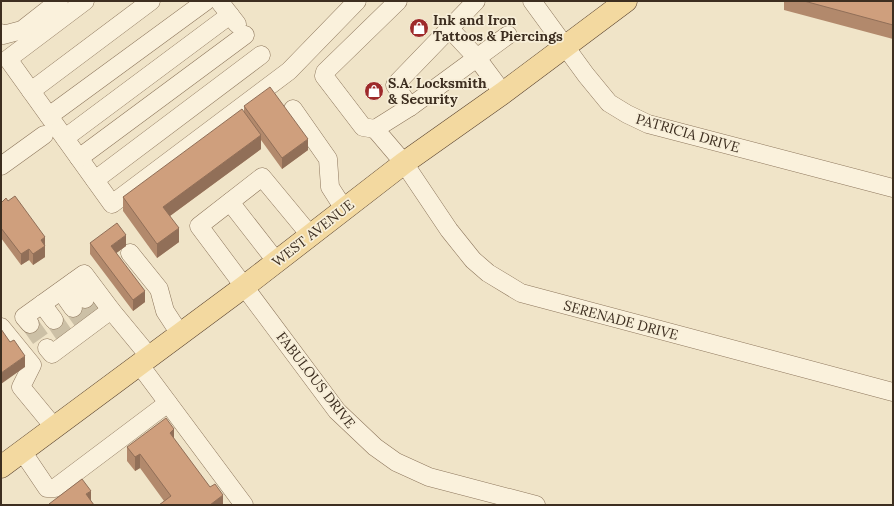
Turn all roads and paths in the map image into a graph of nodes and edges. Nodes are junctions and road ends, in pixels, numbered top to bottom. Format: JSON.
{"nodes":[{"id":1,"x":59,"y":1,"type":"edge"},
{"id":2,"x":85,"y":1,"type":"edge"},
{"id":3,"x":151,"y":1,"type":"edge"},
{"id":4,"x":206,"y":1,"type":"edge"},
{"id":5,"x":357,"y":1,"type":"edge"},
{"id":6,"x":398,"y":1,"type":"edge"},
{"id":7,"x":476,"y":1,"type":"edge"},
{"id":8,"x":532,"y":1,"type":"edge"},
{"id":9,"x":626,"y":1,"type":"edge"},
{"id":10,"x":224,"y":8,"type":"edge"},
{"id":11,"x":450,"y":29,"type":"junction"},
{"id":12,"x":1,"y":33,"type":"edge"},
{"id":13,"x":245,"y":35,"type":"junction"},
{"id":14,"x":508,"y":35,"type":"dead end"},
{"id":15,"x":564,"y":46,"type":"junction"},
{"id":16,"x":261,"y":55,"type":"junction"},
{"id":17,"x":477,"y":58,"type":"junction"},
{"id":18,"x":279,"y":78,"type":"junction"},
{"id":19,"x":31,"y":91,"type":"junction"},
{"id":20,"x":503,"y":93,"type":"junction"},
{"id":21,"x":410,"y":107,"type":"junction"},
{"id":22,"x":293,"y":109,"type":"dead end"},
{"id":23,"x":49,"y":116,"type":"junction"},
{"id":24,"x":375,"y":129,"type":"junction"},
{"id":25,"x":44,"y":134,"type":"dead end"},
{"id":26,"x":65,"y":138,"type":"junction"},
{"id":27,"x":79,"y":158,"type":"junction"},
{"id":28,"x":404,"y":163,"type":"junction"},
{"id":29,"x":1,"y":166,"type":"edge"},
{"id":30,"x":95,"y":180,"type":"junction"},
{"id":31,"x":893,"y":188,"type":"edge"},
{"id":32,"x":230,"y":202,"type":"junction"},
{"id":33,"x":344,"y":209,"type":"junction"},
{"id":34,"x":310,"y":235,"type":"junction"},
{"id":35,"x":130,"y":253,"type":"dead end"},
{"id":36,"x":276,"y":261,"type":"junction"},
{"id":37,"x":244,"y":286,"type":"junction"},
{"id":38,"x":57,"y":294,"type":"junction"},
{"id":39,"x":30,"y":324,"type":"dead end"},
{"id":40,"x":85,"y":326,"type":"junction"},
{"id":41,"x":1,"y":327,"type":"edge"},
{"id":42,"x":180,"y":334,"type":"junction"},
{"id":43,"x":47,"y":348,"type":"dead end"},
{"id":44,"x":144,"y":360,"type":"junction"},
{"id":45,"x":893,"y":392,"type":"edge"},
{"id":46,"x":168,"y":403,"type":"junction"},
{"id":47,"x":54,"y":427,"type":"junction"},
{"id":48,"x":7,"y":459,"type":"edge"},
{"id":49,"x":244,"y":505,"type":"edge"},
{"id":50,"x":536,"y":505,"type":"edge"}],
"edges":[{"from":1,"to":12,"type":"street"},
{"from":2,"to":19,"type":"street"},
{"from":3,"to":19,"type":"street"},
{"from":4,"to":23,"type":"street"},
{"from":5,"to":18,"type":"street"},
{"from":6,"to":24,"type":"street"},
{"from":7,"to":11,"type":"street"},
{"from":8,"to":15,"type":"street","name":"PATRICIA DRIVE"},
{"from":9,"to":15,"type":"main road","name":"WEST AVENUE"},
{"from":10,"to":13,"type":"street"},
{"from":10,"to":26,"type":"street"},
{"from":11,"to":17,"type":"street"},
{"from":11,"to":21,"type":"street"},
{"from":13,"to":16,"type":"street"},
{"from":13,"to":27,"type":"street"},
{"from":14,"to":17,"type":"street"},
{"from":15,"to":20,"type":"main road","name":"WEST AVENUE"},
{"from":15,"to":31,"type":"street","name":"PATRICIA DRIVE"},
{"from":16,"to":18,"type":"street"},
{"from":16,"to":30,"type":"street"},
{"from":17,"to":20,"type":"street"},
{"from":17,"to":21,"type":"street"},
{"from":18,"to":30,"type":"street"},
{"from":19,"to":23,"type":"street"},
{"from":20,"to":28,"type":"main road","name":"WEST AVENUE"},
{"from":21,"to":24,"type":"street"},
{"from":22,"to":33,"type":"street"},
{"from":23,"to":26,"type":"street"},
{"from":24,"to":28,"type":"street","name":"SERENADE DRIVE"},
{"from":25,"to":29,"type":"street"},
{"from":26,"to":27,"type":"street"},
{"from":27,"to":30,"type":"street"},
{"from":28,"to":33,"type":"main road","name":"WEST AVENUE"},
{"from":28,"to":45,"type":"street","name":"SERENADE DRIVE"},
{"from":32,"to":34,"type":"street"},
{"from":32,"to":36,"type":"street"},
{"from":32,"to":37,"type":"street","name":"FABULOUS DRIVE"},
{"from":33,"to":34,"type":"main road","name":"WEST AVENUE"},
{"from":34,"to":36,"type":"main road","name":"WEST AVENUE"},
{"from":35,"to":42,"type":"street"},
{"from":36,"to":37,"type":"main road","name":"WEST AVENUE"},
{"from":37,"to":42,"type":"main road","name":"WEST AVENUE"},
{"from":37,"to":50,"type":"street","name":"FABULOUS DRIVE"},
{"from":38,"to":38,"type":"street"},
{"from":38,"to":39,"type":"street"},
{"from":38,"to":40,"type":"street"},
{"from":40,"to":43,"type":"street"},
{"from":40,"to":44,"type":"street"},
{"from":41,"to":47,"type":"street"},
{"from":42,"to":44,"type":"main road","name":"WEST AVENUE"},
{"from":44,"to":46,"type":"street"},
{"from":44,"to":47,"type":"main road","name":"WEST AVENUE"},
{"from":46,"to":48,"type":"street"},
{"from":46,"to":49,"type":"street"},
{"from":47,"to":48,"type":"main road","name":"WEST AVENUE"}]}
